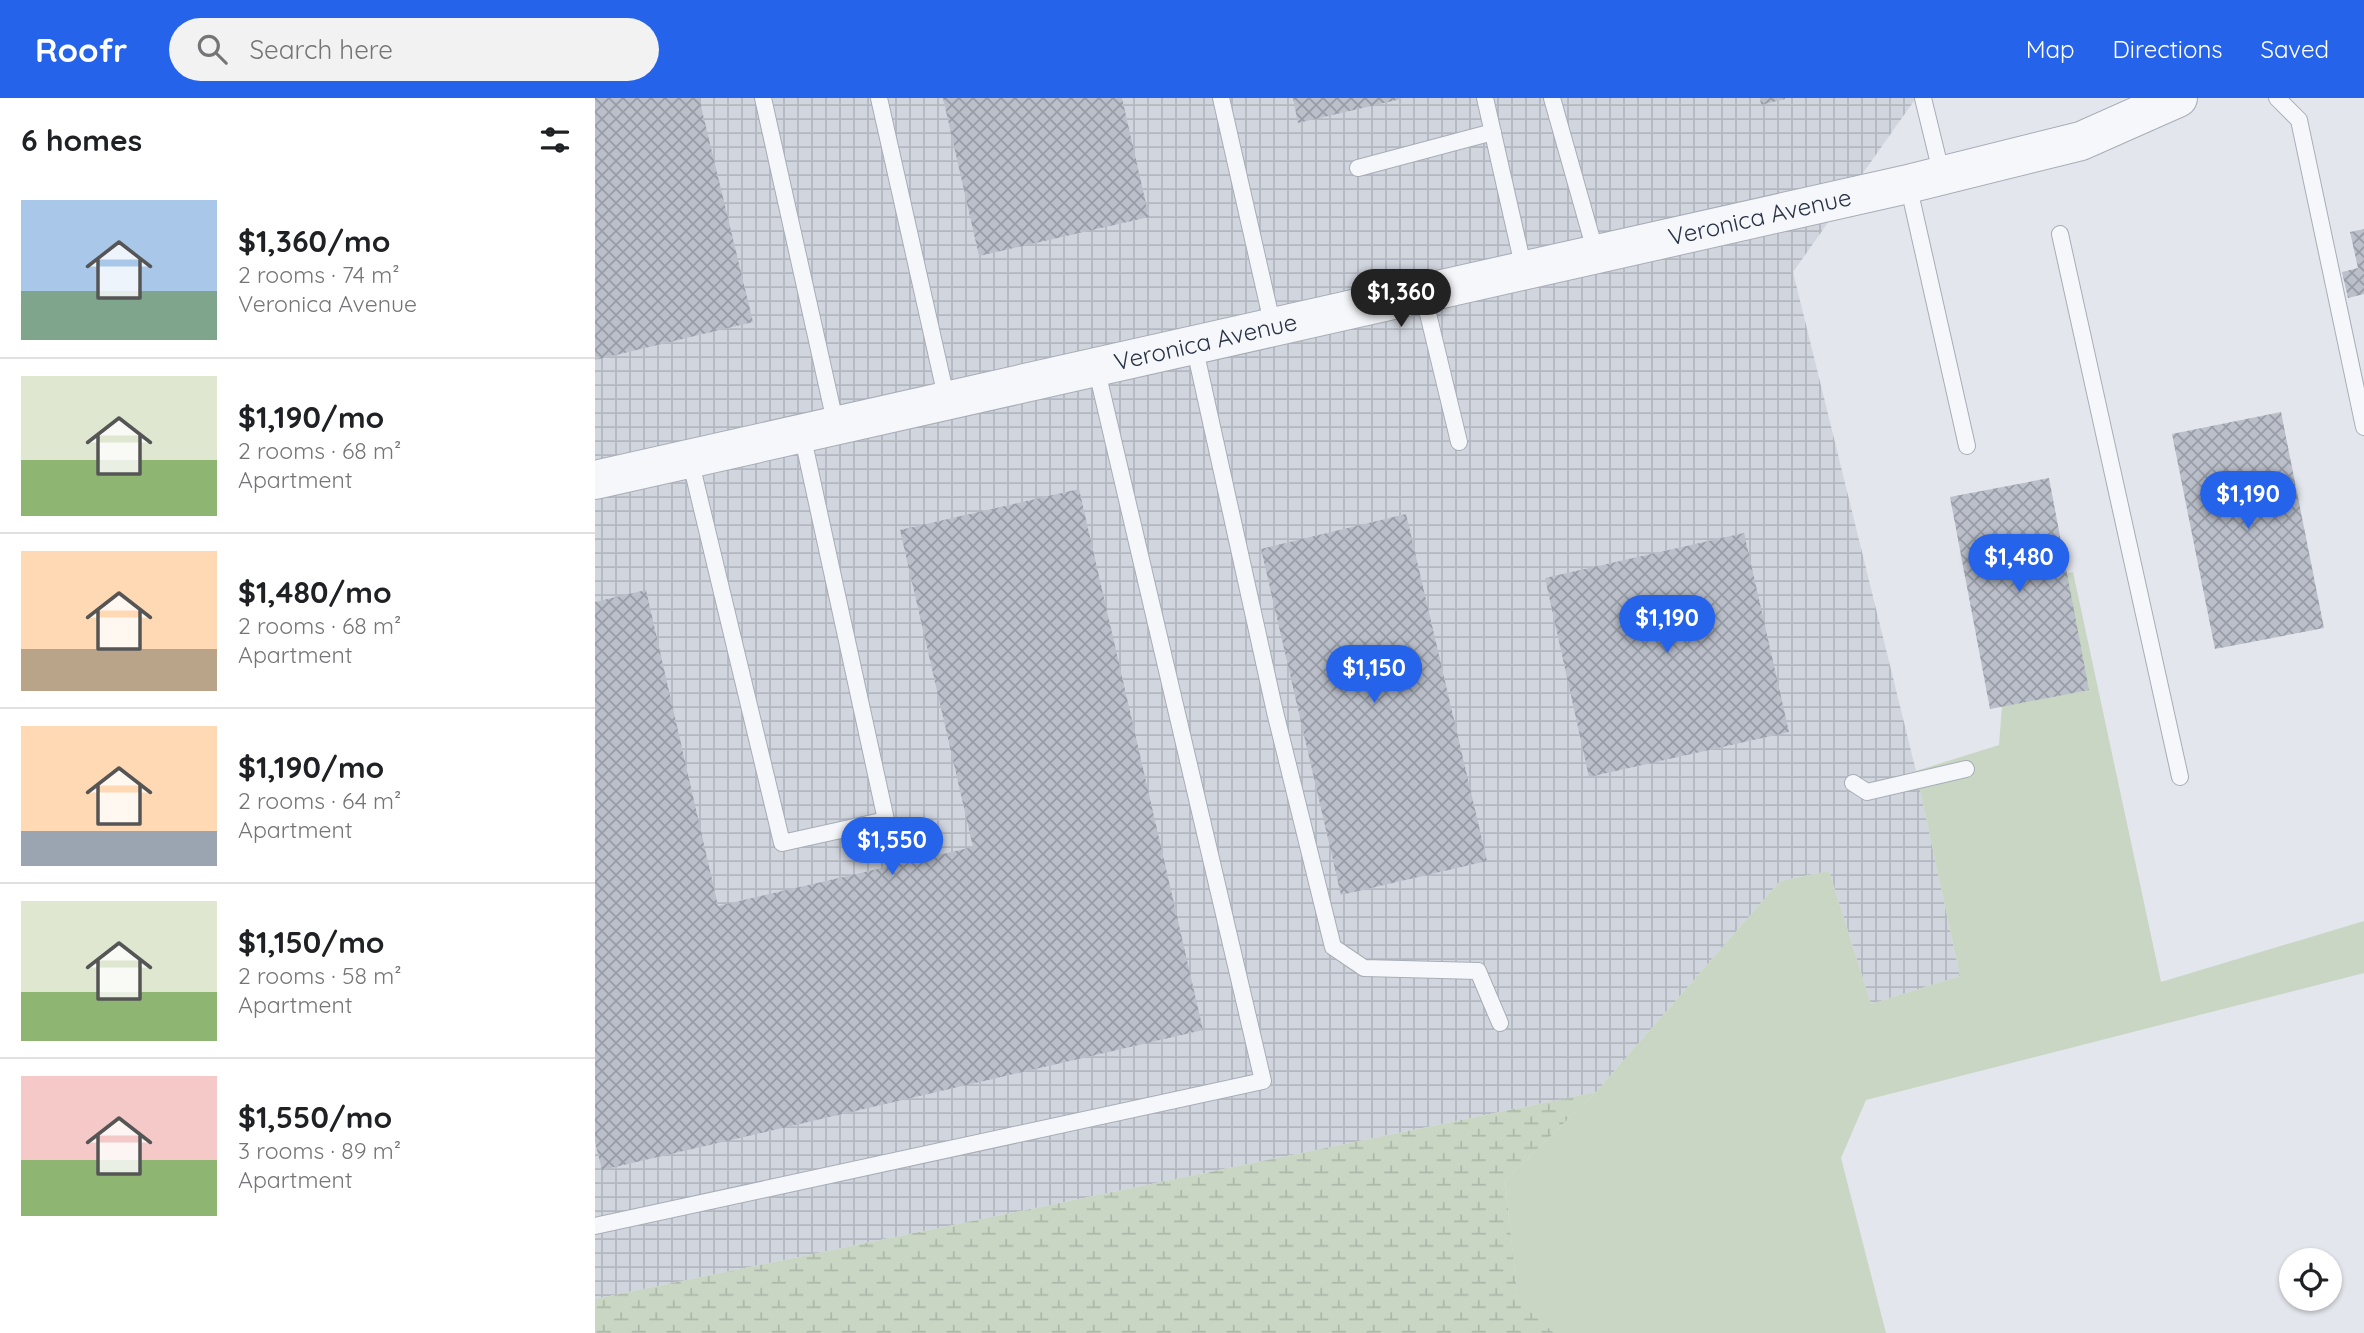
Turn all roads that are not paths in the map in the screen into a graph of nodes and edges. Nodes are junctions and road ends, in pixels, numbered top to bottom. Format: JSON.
{"nodes":[{"id":1,"x":763,"y":98,"type":"edge"},
{"id":2,"x":879,"y":98,"type":"edge"},
{"id":3,"x":1221,"y":98,"type":"edge"},
{"id":4,"x":1485,"y":98,"type":"edge"},
{"id":5,"x":1552,"y":98,"type":"edge"},
{"id":6,"x":1923,"y":98,"type":"edge"},
{"id":7,"x":2178,"y":98,"type":"edge"},
{"id":8,"x":2277,"y":98,"type":"edge"},
{"id":9,"x":1493,"y":132,"type":"junction"},
{"id":10,"x":1358,"y":167,"type":"dead end"},
{"id":11,"x":1925,"y":180,"type":"junction"},
{"id":12,"x":2060,"y":234,"type":"dead end"},
{"id":13,"x":1596,"y":254,"type":"junction"},
{"id":14,"x":1524,"y":270,"type":"junction"},
{"id":15,"x":1423,"y":293,"type":"junction"},
{"id":16,"x":1273,"y":327,"type":"junction"},
{"id":17,"x":1194,"y":345,"type":"junction"},
{"id":18,"x":1096,"y":367,"type":"junction"},
{"id":19,"x":947,"y":401,"type":"junction"},
{"id":20,"x":2364,"y":428,"type":"edge"},
{"id":21,"x":819,"y":430,"type":"junction"},
{"id":22,"x":1459,"y":442,"type":"dead end"},
{"id":23,"x":1967,"y":446,"type":"dead end"},
{"id":24,"x":690,"y":459,"type":"junction"},
{"id":25,"x":595,"y":480,"type":"edge"},
{"id":26,"x":1966,"y":768,"type":"dead end"},
{"id":27,"x":2180,"y":777,"type":"dead end"},
{"id":28,"x":1853,"y":783,"type":"dead end"},
{"id":29,"x":1500,"y":1023,"type":"dead end"},
{"id":30,"x":595,"y":1226,"type":"edge"}],
"edges":[{"from":1,"to":21,"type":"lane"},
{"from":2,"to":19,"type":"lane"},
{"from":3,"to":16,"type":"lane"},
{"from":4,"to":9,"type":"lane"},
{"from":5,"to":13,"type":"lane"},
{"from":6,"to":11,"type":"lane"},
{"from":7,"to":11,"type":"street","name":"Veronica Avenue"},
{"from":8,"to":20,"type":"lane"},
{"from":9,"to":10,"type":"lane"},
{"from":9,"to":14,"type":"lane"},
{"from":11,"to":13,"type":"street","name":"Veronica Avenue"},
{"from":11,"to":23,"type":"lane"},
{"from":12,"to":27,"type":"lane"},
{"from":13,"to":14,"type":"street","name":"Veronica Avenue"},
{"from":14,"to":15,"type":"street","name":"Veronica Avenue"},
{"from":15,"to":16,"type":"street","name":"Veronica Avenue"},
{"from":15,"to":22,"type":"lane"},
{"from":16,"to":17,"type":"street","name":"Veronica Avenue"},
{"from":17,"to":18,"type":"street","name":"Veronica Avenue"},
{"from":17,"to":29,"type":"lane"},
{"from":18,"to":19,"type":"street","name":"Veronica Avenue"},
{"from":18,"to":30,"type":"lane"},
{"from":19,"to":21,"type":"street","name":"Veronica Avenue"},
{"from":21,"to":24,"type":"street","name":"Veronica Avenue"},
{"from":21,"to":24,"type":"lane"},
{"from":24,"to":25,"type":"street","name":"Veronica Avenue"},
{"from":26,"to":28,"type":"lane"}]}
